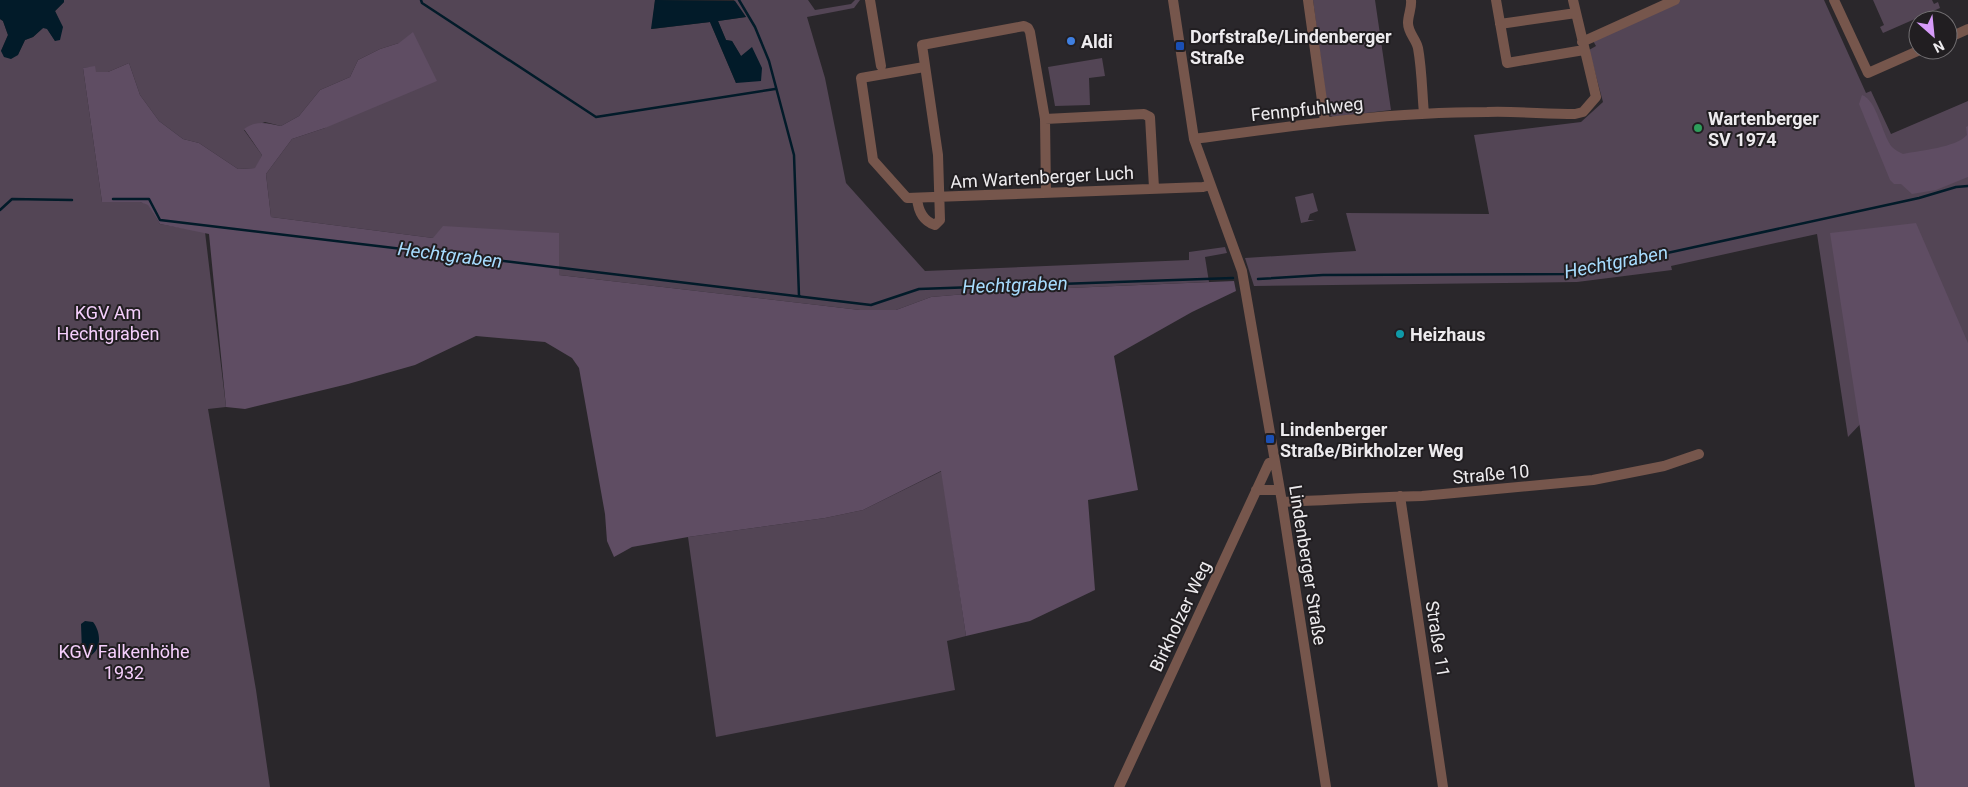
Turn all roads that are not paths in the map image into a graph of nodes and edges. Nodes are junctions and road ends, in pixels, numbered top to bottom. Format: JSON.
{"nodes":[{"id":1,"x":870,"y":0,"type":"edge"},
{"id":2,"x":1173,"y":0,"type":"edge"},
{"id":3,"x":1308,"y":0,"type":"edge"},
{"id":4,"x":1411,"y":0,"type":"edge"},
{"id":5,"x":1496,"y":0,"type":"edge"},
{"id":6,"x":1573,"y":0,"type":"edge"},
{"id":7,"x":1675,"y":0,"type":"edge"},
{"id":8,"x":1834,"y":0,"type":"edge"},
{"id":9,"x":1576,"y":13,"type":"junction"},
{"id":10,"x":1500,"y":24,"type":"junction"},
{"id":11,"x":1583,"y":46,"type":"junction"},
{"id":12,"x":1908,"y":56,"type":"edge"},
{"id":13,"x":881,"y":66,"type":"dead end"},
{"id":14,"x":924,"y":67,"type":"junction"},
{"id":15,"x":1424,"y":114,"type":"junction"},
{"id":16,"x":1044,"y":118,"type":"junction"},
{"id":17,"x":1325,"y":122,"type":"junction"},
{"id":18,"x":1194,"y":139,"type":"junction"},
{"id":19,"x":1210,"y":185,"type":"junction"},
{"id":20,"x":1154,"y":188,"type":"junction"},
{"id":21,"x":1046,"y":193,"type":"junction"},
{"id":22,"x":917,"y":198,"type":"junction"},
{"id":23,"x":940,"y":198,"type":"junction"},
{"id":24,"x":1699,"y":454,"type":"dead end"},
{"id":25,"x":1274,"y":462,"type":"junction"},
{"id":26,"x":1256,"y":490,"type":"junction"},
{"id":27,"x":1279,"y":490,"type":"junction"},
{"id":28,"x":1400,"y":496,"type":"junction"},
{"id":29,"x":1282,"y":502,"type":"junction"},
{"id":30,"x":1119,"y":787,"type":"edge"},
{"id":31,"x":1326,"y":787,"type":"edge"},
{"id":32,"x":1443,"y":787,"type":"edge"}],
"edges":[{"from":1,"to":13,"type":"street"},
{"from":2,"to":18,"type":"street","name":"Lindenberger Straße"},
{"from":3,"to":17,"type":"street"},
{"from":4,"to":15,"type":"street"},
{"from":5,"to":10,"type":"street"},
{"from":6,"to":9,"type":"street","name":"Fennpfuhlweg"},
{"from":7,"to":11,"type":"street"},
{"from":8,"to":12,"type":"street"},
{"from":9,"to":10,"type":"street"},
{"from":9,"to":11,"type":"street","name":"Fennpfuhlweg"},
{"from":10,"to":11,"type":"street"},
{"from":11,"to":15,"type":"street","name":"Fennpfuhlweg"},
{"from":14,"to":16,"type":"street"},
{"from":14,"to":22,"type":"street"},
{"from":14,"to":23,"type":"street"},
{"from":15,"to":17,"type":"street","name":"Fennpfuhlweg"},
{"from":16,"to":20,"type":"street"},
{"from":16,"to":21,"type":"street"},
{"from":17,"to":18,"type":"street","name":"Fennpfuhlweg"},
{"from":18,"to":19,"type":"street","name":"Lindenberger Straße"},
{"from":19,"to":20,"type":"street","name":"Am Wartenberger Luch"},
{"from":19,"to":25,"type":"street","name":"Lindenberger Straße"},
{"from":20,"to":21,"type":"street","name":"Am Wartenberger Luch"},
{"from":21,"to":23,"type":"street","name":"Am Wartenberger Luch"},
{"from":22,"to":23,"type":"street"},
{"from":22,"to":23,"type":"street","name":"Am Wartenberger Luch"},
{"from":24,"to":28,"type":"street","name":"Straße 10"},
{"from":25,"to":26,"type":"street","name":"Birkholzer Weg"},
{"from":25,"to":27,"type":"street","name":"Lindenberger Straße"},
{"from":26,"to":27,"type":"street"},
{"from":26,"to":30,"type":"street","name":"Birkholzer Weg"},
{"from":27,"to":29,"type":"street","name":"Lindenberger Straße"},
{"from":28,"to":29,"type":"street","name":"Straße 10"},
{"from":28,"to":32,"type":"street","name":"Straße 11"},
{"from":29,"to":31,"type":"street","name":"Lindenberger Straße"}]}
